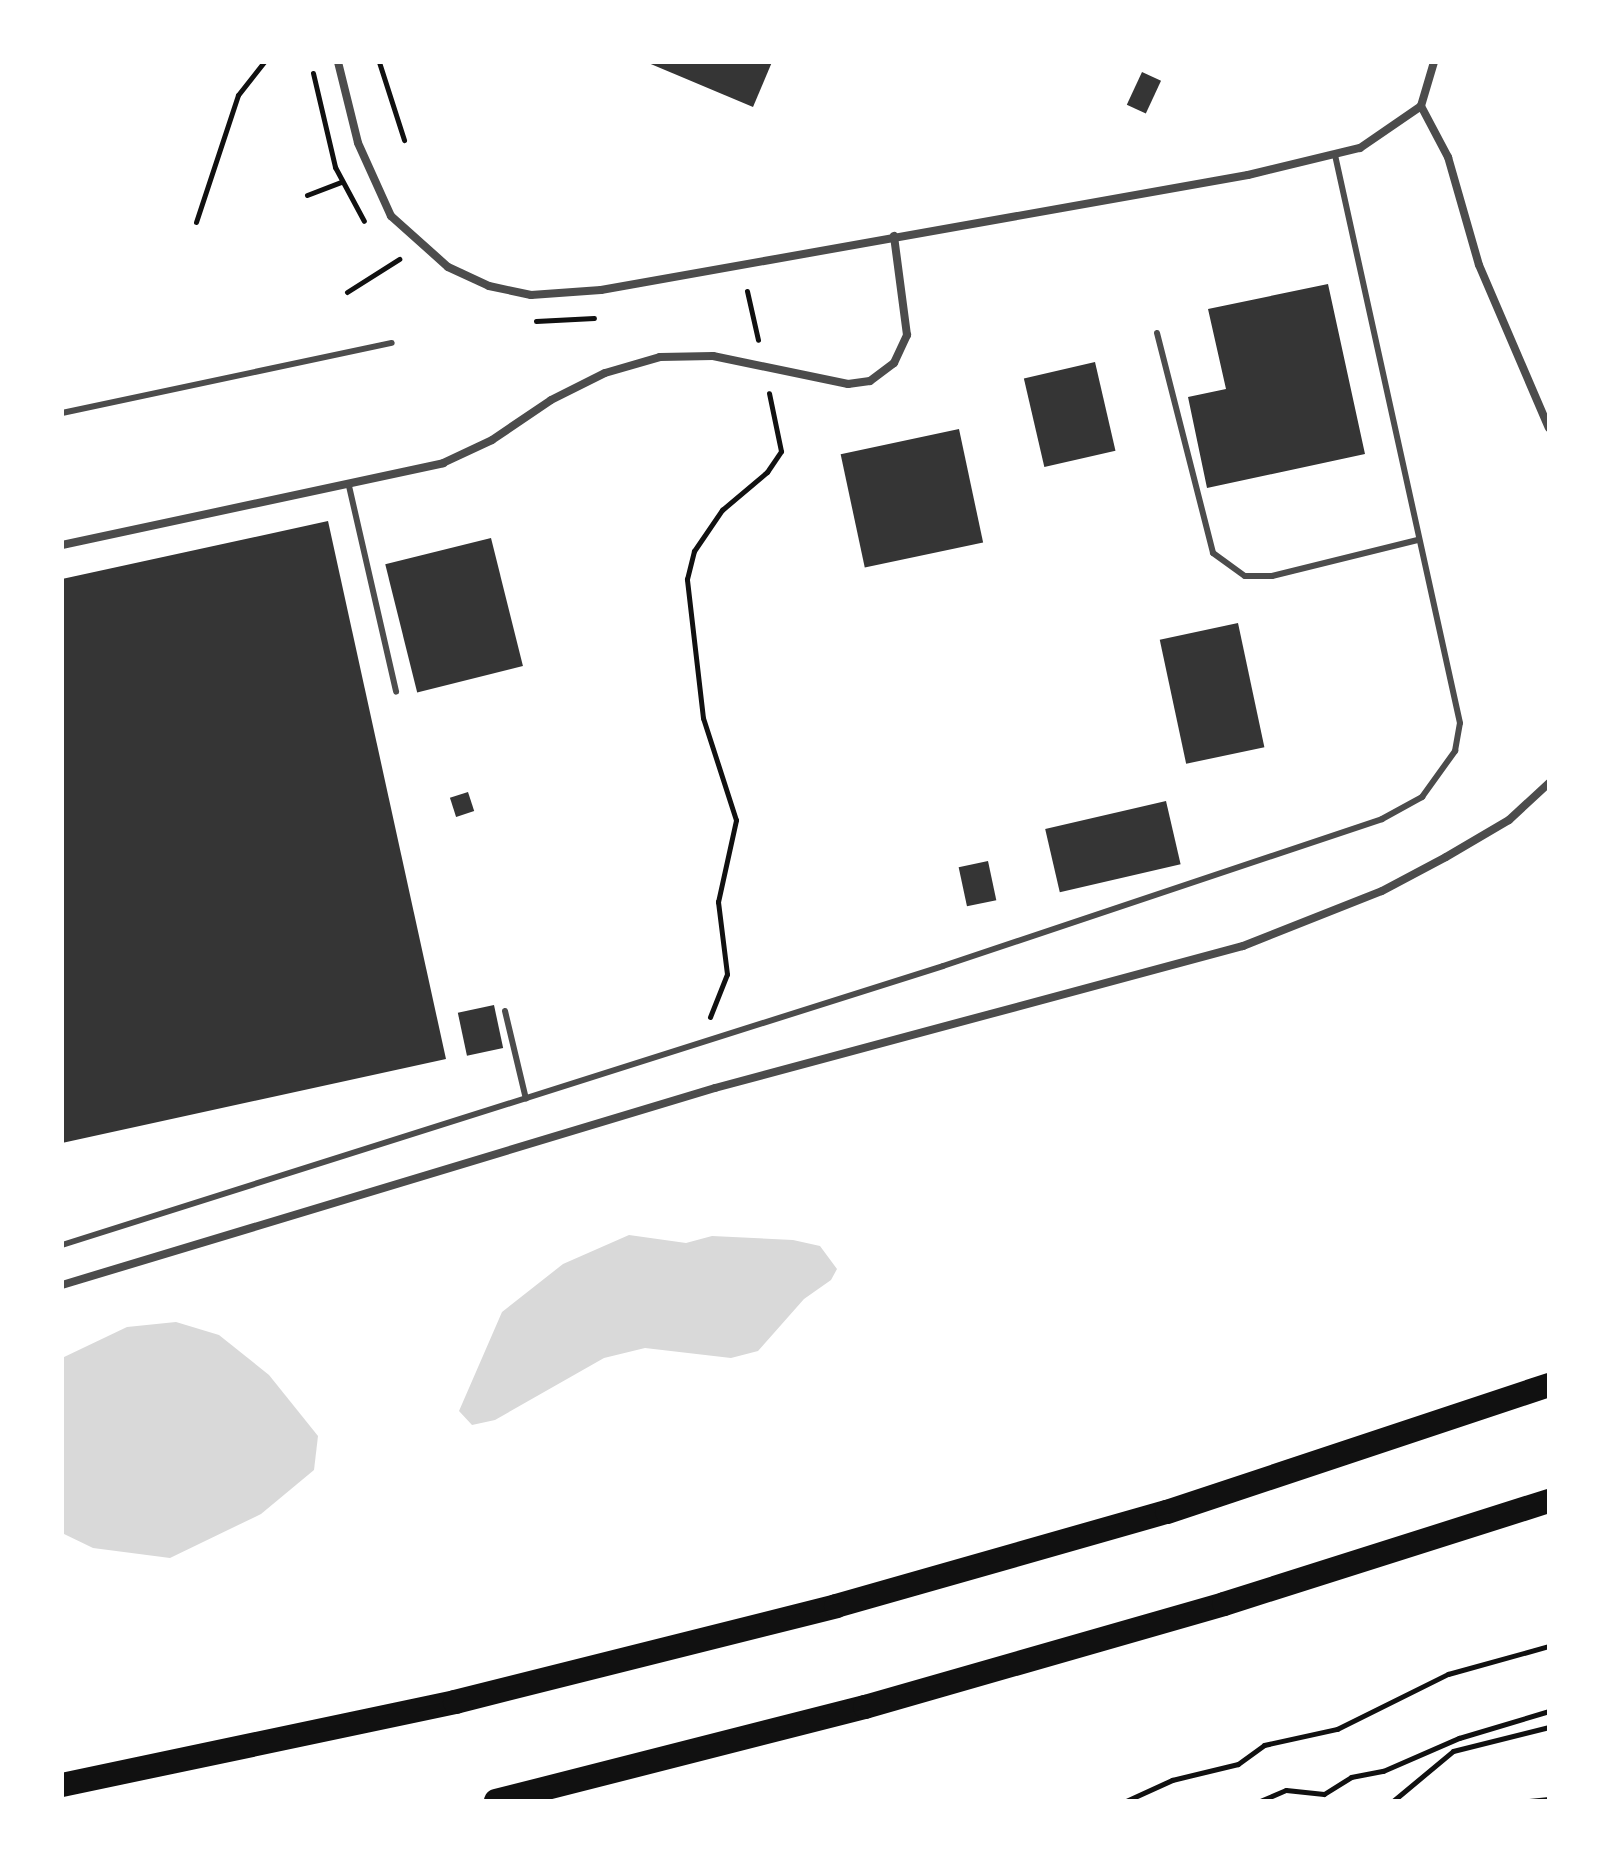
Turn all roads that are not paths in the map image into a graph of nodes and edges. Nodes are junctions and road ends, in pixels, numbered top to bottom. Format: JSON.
{"nodes":[{"id":1,"x":338,"y":62,"type":"edge"},
{"id":2,"x":1434,"y":62,"type":"edge"},
{"id":3,"x":1421,"y":106,"type":"junction"},
{"id":4,"x":1335,"y":155,"type":"junction"},
{"id":5,"x":894,"y":236,"type":"junction"},
{"id":6,"x":1157,"y":333,"type":"dead end"},
{"id":7,"x":392,"y":343,"type":"dead end"},
{"id":8,"x":62,"y":413,"type":"edge"},
{"id":9,"x":1549,"y":428,"type":"edge"},
{"id":10,"x":349,"y":486,"type":"junction"},
{"id":11,"x":1418,"y":540,"type":"junction"},
{"id":12,"x":62,"y":545,"type":"edge"},
{"id":13,"x":396,"y":692,"type":"dead end"},
{"id":14,"x":1549,"y":783,"type":"edge"},
{"id":15,"x":505,"y":1011,"type":"dead end"},
{"id":16,"x":526,"y":1099,"type":"junction"},
{"id":17,"x":62,"y":1245,"type":"edge"},
{"id":18,"x":62,"y":1285,"type":"edge"},
{"id":19,"x":1549,"y":1385,"type":"edge"},
{"id":20,"x":1549,"y":1501,"type":"edge"},
{"id":21,"x":62,"y":1785,"type":"edge"},
{"id":22,"x":496,"y":1801,"type":"edge"}],
"edges":[{"from":1,"to":5,"type":"street"},
{"from":2,"to":3,"type":"street"},
{"from":3,"to":4,"type":"street"},
{"from":3,"to":9,"type":"street"},
{"from":4,"to":5,"type":"street"},
{"from":4,"to":11,"type":"lane"},
{"from":5,"to":10,"type":"street"},
{"from":6,"to":11,"type":"lane"},
{"from":7,"to":8,"type":"lane"},
{"from":10,"to":12,"type":"street"},
{"from":10,"to":13,"type":"lane"},
{"from":11,"to":16,"type":"lane"},
{"from":14,"to":18,"type":"street"},
{"from":15,"to":16,"type":"lane"},
{"from":16,"to":17,"type":"lane"},
{"from":19,"to":21,"type":"highway"},
{"from":20,"to":22,"type":"highway"}]}
